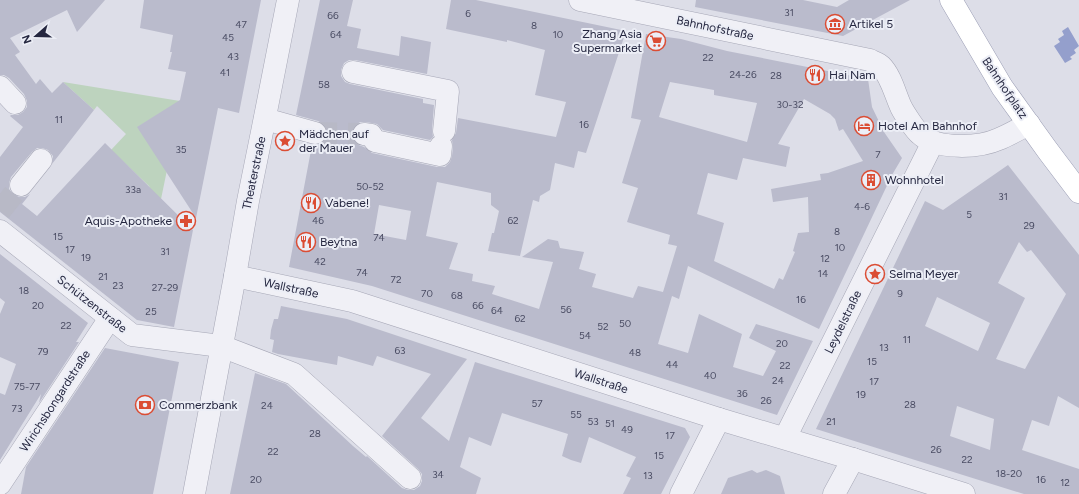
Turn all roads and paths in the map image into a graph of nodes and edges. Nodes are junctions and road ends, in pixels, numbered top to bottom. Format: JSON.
{"nodes":[{"id":1,"x":288,"y":0,"type":"edge"},
{"id":2,"x":580,"y":0,"type":"edge"},
{"id":3,"x":951,"y":0,"type":"edge"},
{"id":4,"x":850,"y":56,"type":"joint"},
{"id":5,"x":353,"y":72,"type":"dead end"},
{"id":6,"x":265,"y":119,"type":"junction"},
{"id":7,"x":1029,"y":124,"type":"junction"},
{"id":8,"x":314,"y":133,"type":"tunnel mouth"},
{"id":9,"x":364,"y":134,"type":"tunnel mouth"},
{"id":10,"x":933,"y":142,"type":"junction"},
{"id":11,"x":41,"y":160,"type":"dead end"},
{"id":12,"x":21,"y":185,"type":"tunnel mouth"},
{"id":13,"x":1079,"y":192,"type":"edge"},
{"id":14,"x":0,"y":231,"type":"edge"},
{"id":15,"x":235,"y":276,"type":"junction"},
{"id":16,"x":110,"y":318,"type":"junction"},
{"id":17,"x":221,"y":346,"type":"junction"},
{"id":18,"x":719,"y":419,"type":"junction"},
{"id":19,"x":785,"y":438,"type":"junction"},
{"id":20,"x":854,"y":459,"type":"junction"},
{"id":21,"x":410,"y":478,"type":"dead end"},
{"id":22,"x":0,"y":484,"type":"edge"},
{"id":23,"x":194,"y":494,"type":"edge"},
{"id":24,"x":681,"y":494,"type":"edge"},
{"id":25,"x":834,"y":494,"type":"edge"},
{"id":26,"x":964,"y":494,"type":"edge"}],
"edges":[{"from":1,"to":6,"type":"street","name":"Theaterstraße"},
{"from":2,"to":4,"type":"street","name":"Bahnhofstraße"},
{"from":3,"to":7,"type":"main road","name":"Bahnhofplatz"},
{"from":4,"to":10,"type":"street","name":"Bahnhofplatz"},
{"from":5,"to":9,"type":"street"},
{"from":6,"to":8,"type":"street"},
{"from":6,"to":15,"type":"street","name":"Theaterstraße"},
{"from":7,"to":10,"type":"street","name":"Bahnhofplatz"},
{"from":7,"to":13,"type":"main road"},
{"from":10,"to":19,"type":"street","name":"Leydelstraße"},
{"from":11,"to":12,"type":"street"},
{"from":14,"to":16,"type":"street","name":"Schützenstraße"},
{"from":15,"to":17,"type":"street","name":"Theaterstraße"},
{"from":15,"to":18,"type":"street","name":"Wallstraße"},
{"from":16,"to":17,"type":"street","name":"Schützenstraße"},
{"from":16,"to":22,"type":"street","name":"Wirichsbongardstraße"},
{"from":17,"to":21,"type":"street"},
{"from":17,"to":23,"type":"street","name":"Theaterstraße"},
{"from":18,"to":19,"type":"street","name":"Wallstraße"},
{"from":18,"to":24,"type":"street"},
{"from":19,"to":20,"type":"street","name":"Wallstraße"},
{"from":20,"to":25,"type":"street"},
{"from":20,"to":26,"type":"street","name":"Wallstraße"}]}
